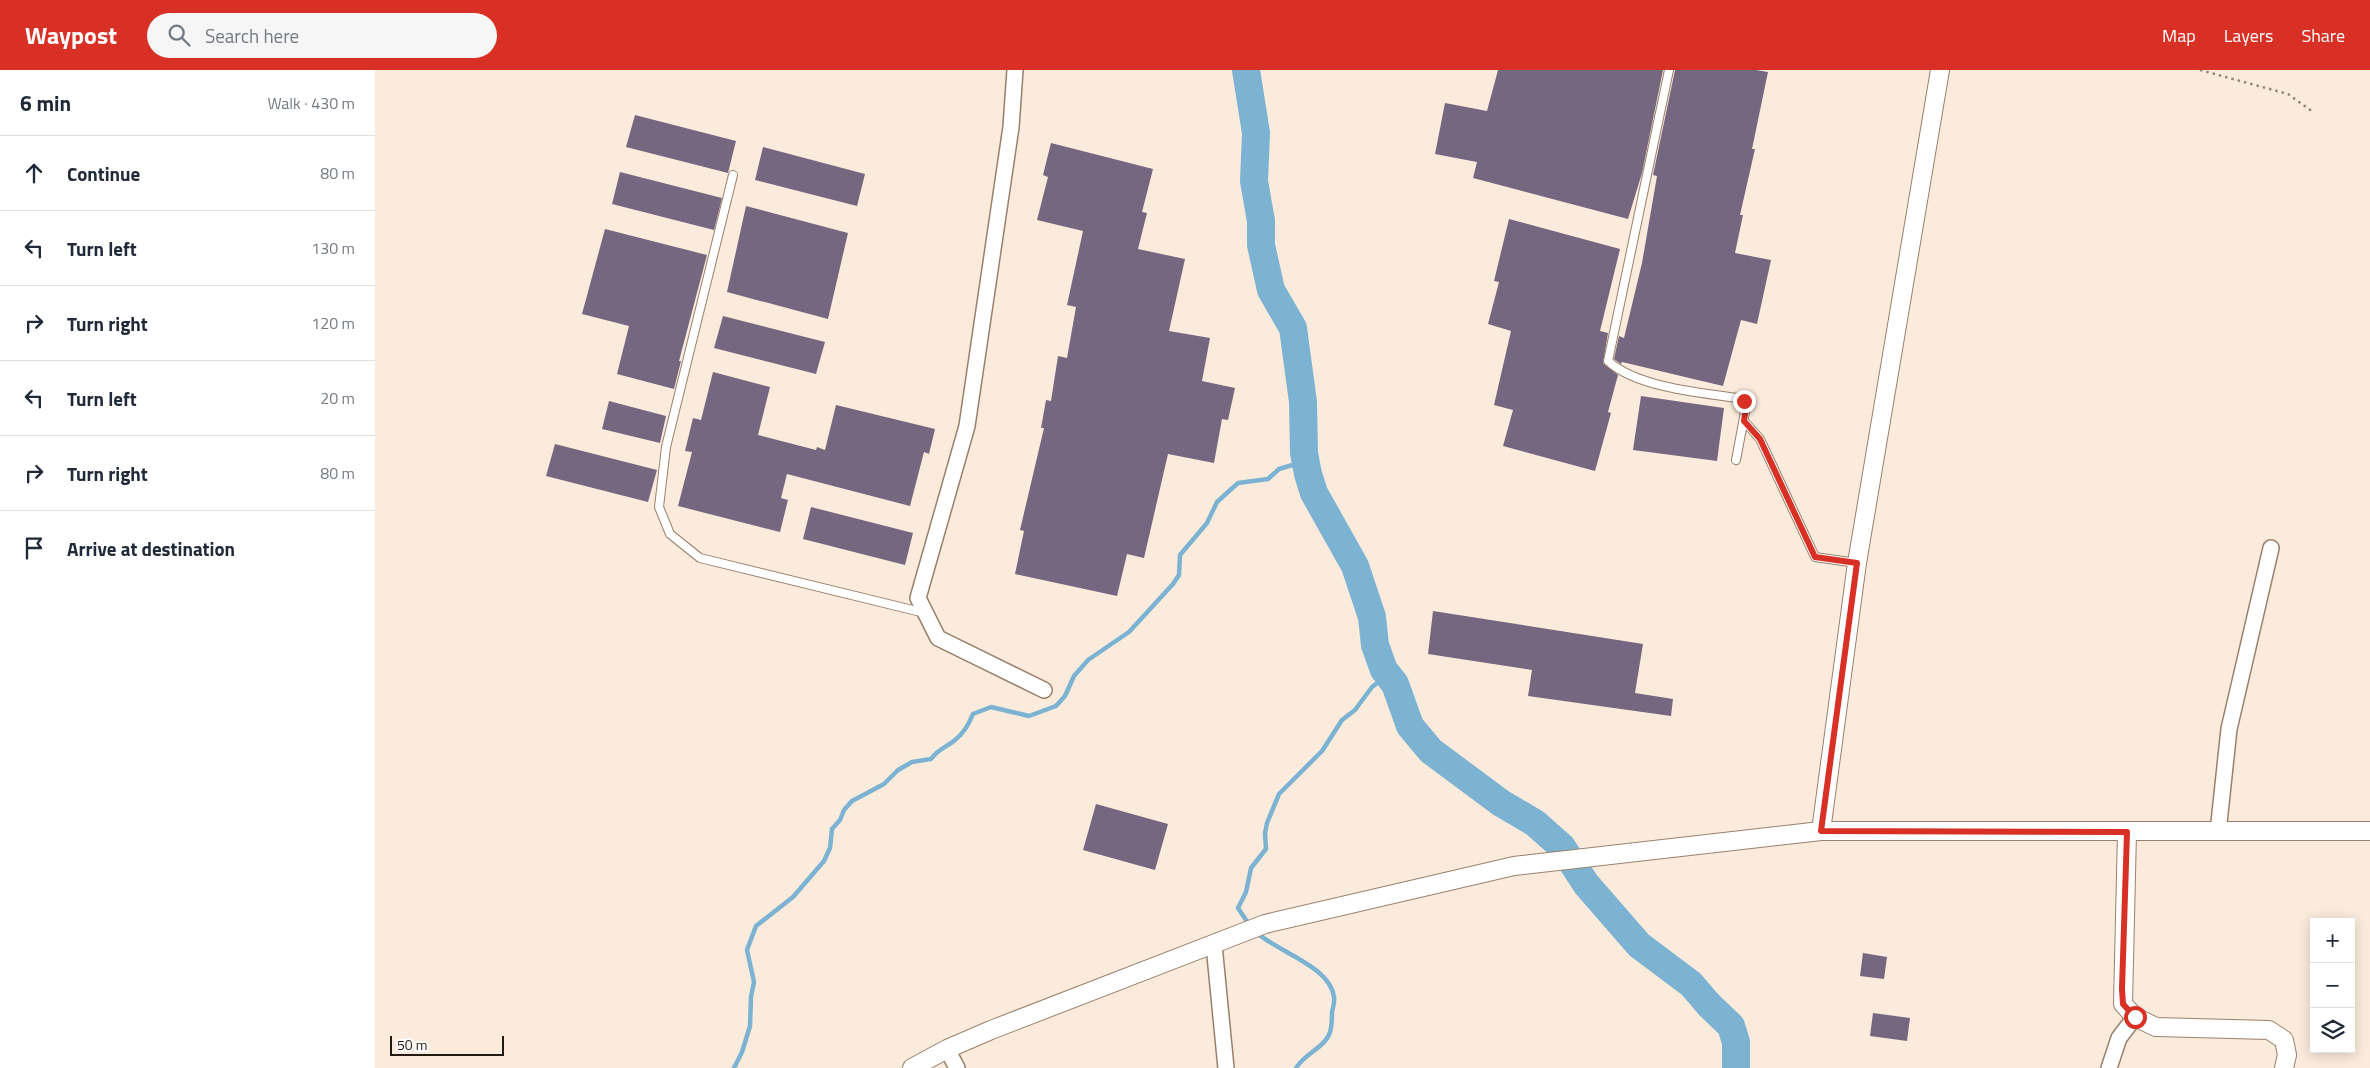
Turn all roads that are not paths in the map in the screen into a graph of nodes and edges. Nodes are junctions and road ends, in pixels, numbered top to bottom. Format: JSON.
{"nodes":[{"id":1,"x":1015,"y":70,"type":"edge"},
{"id":2,"x":1669,"y":70,"type":"edge"},
{"id":3,"x":1940,"y":70,"type":"edge"},
{"id":4,"x":733,"y":176,"type":"dead end"},
{"id":5,"x":1744,"y":421,"type":"junction"},
{"id":6,"x":1736,"y":460,"type":"dead end"},
{"id":7,"x":2271,"y":548,"type":"dead end"},
{"id":8,"x":1857,"y":563,"type":"junction"},
{"id":9,"x":925,"y":613,"type":"junction"},
{"id":10,"x":1044,"y":690,"type":"dead end"},
{"id":11,"x":1821,"y":831,"type":"junction"},
{"id":12,"x":2370,"y":831,"type":"edge"},
{"id":13,"x":2127,"y":832,"type":"junction"},
{"id":14,"x":2218,"y":832,"type":"junction"},
{"id":15,"x":1214,"y":945,"type":"junction"},
{"id":16,"x":2135,"y":1017,"type":"junction"},
{"id":17,"x":947,"y":1049,"type":"junction"},
{"id":18,"x":912,"y":1068,"type":"edge"},
{"id":19,"x":957,"y":1068,"type":"edge"},
{"id":20,"x":1226,"y":1068,"type":"edge"},
{"id":21,"x":2109,"y":1068,"type":"edge"},
{"id":22,"x":2284,"y":1068,"type":"edge"}],
"edges":[{"from":1,"to":9,"type":"street"},
{"from":2,"to":5,"type":"lane"},
{"from":3,"to":8,"type":"street"},
{"from":4,"to":9,"type":"lane"},
{"from":5,"to":6,"type":"lane"},
{"from":5,"to":8,"type":"lane"},
{"from":7,"to":14,"type":"street"},
{"from":8,"to":11,"type":"street"},
{"from":9,"to":10,"type":"street"},
{"from":11,"to":13,"type":"street"},
{"from":11,"to":15,"type":"street"},
{"from":12,"to":14,"type":"street"},
{"from":13,"to":14,"type":"street"},
{"from":13,"to":16,"type":"street"},
{"from":15,"to":17,"type":"street"},
{"from":15,"to":20,"type":"street"},
{"from":16,"to":21,"type":"street"},
{"from":16,"to":22,"type":"street"},
{"from":17,"to":18,"type":"street"},
{"from":17,"to":19,"type":"street"}]}
